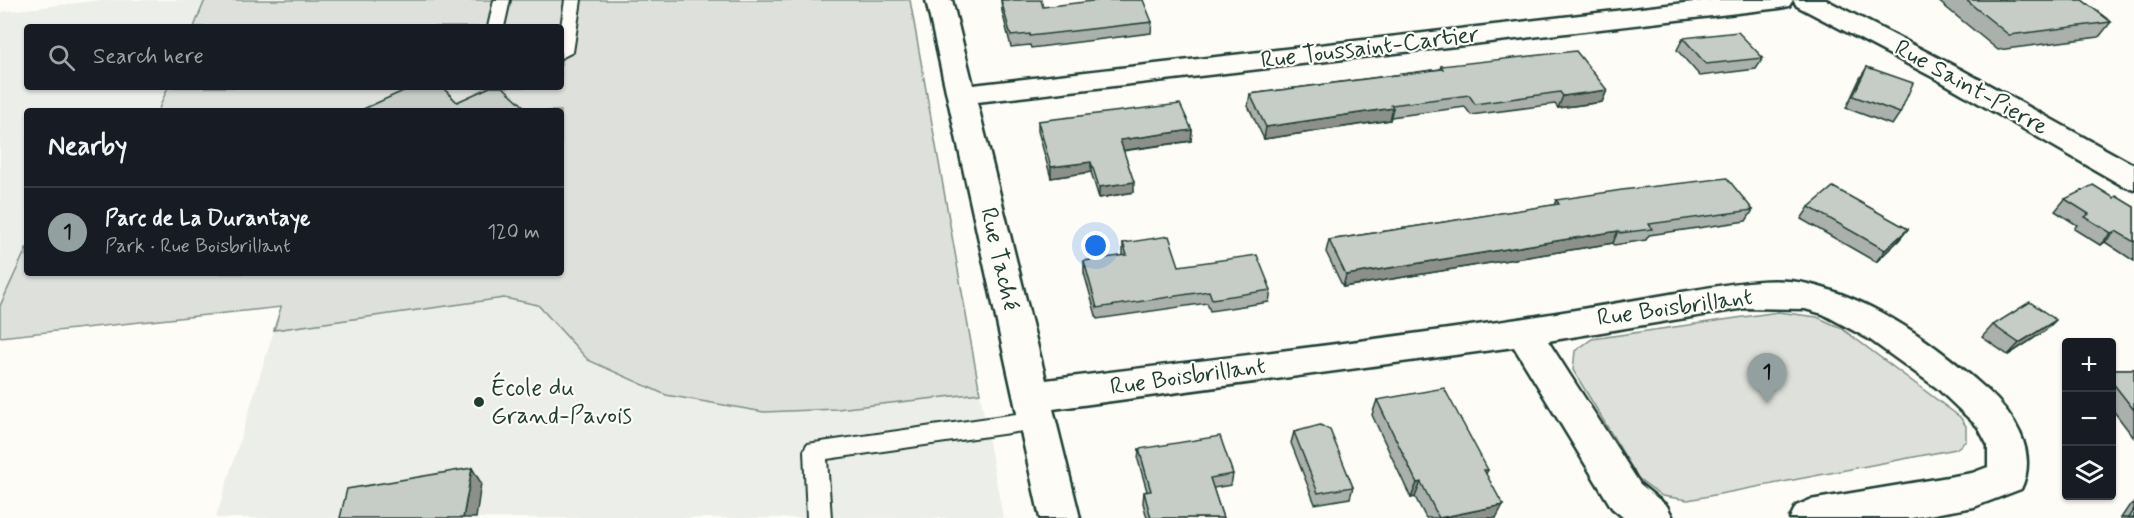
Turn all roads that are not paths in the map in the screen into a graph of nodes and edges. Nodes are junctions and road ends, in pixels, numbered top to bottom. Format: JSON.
{"nodes":[{"id":1,"x":502,"y":0,"type":"edge"},
{"id":2,"x":573,"y":0,"type":"edge"},
{"id":3,"x":939,"y":0,"type":"edge"},
{"id":4,"x":1780,"y":0,"type":"edge"},
{"id":5,"x":1806,"y":0,"type":"edge"},
{"id":6,"x":497,"y":24,"type":"edge"},
{"id":7,"x":564,"y":52,"type":"edge"},
{"id":8,"x":961,"y":95,"type":"junction"},
{"id":9,"x":2134,"y":179,"type":"edge"},
{"id":10,"x":1523,"y":332,"type":"junction"},
{"id":11,"x":1034,"y":409,"type":"junction"},
{"id":12,"x":819,"y":518,"type":"edge"},
{"id":13,"x":1060,"y":518,"type":"edge"},
{"id":14,"x":1653,"y":518,"type":"edge"},
{"id":15,"x":1810,"y":518,"type":"edge"}],
"edges":[{"from":1,"to":6,"type":"lane"},
{"from":2,"to":7,"type":"lane"},
{"from":3,"to":8,"type":"street","name":"Rue Taché"},
{"from":4,"to":8,"type":"street","name":"Rue Toussaint-Cartier"},
{"from":5,"to":9,"type":"street","name":"Rue Saint-Pierre"},
{"from":8,"to":11,"type":"street","name":"Rue Taché"},
{"from":10,"to":11,"type":"street","name":"Rue Boisbrillant"},
{"from":10,"to":14,"type":"street"},
{"from":10,"to":15,"type":"street","name":"Rue Boisbrillant"},
{"from":11,"to":12,"type":"lane"},
{"from":11,"to":13,"type":"street","name":"Rue Taché"}]}
